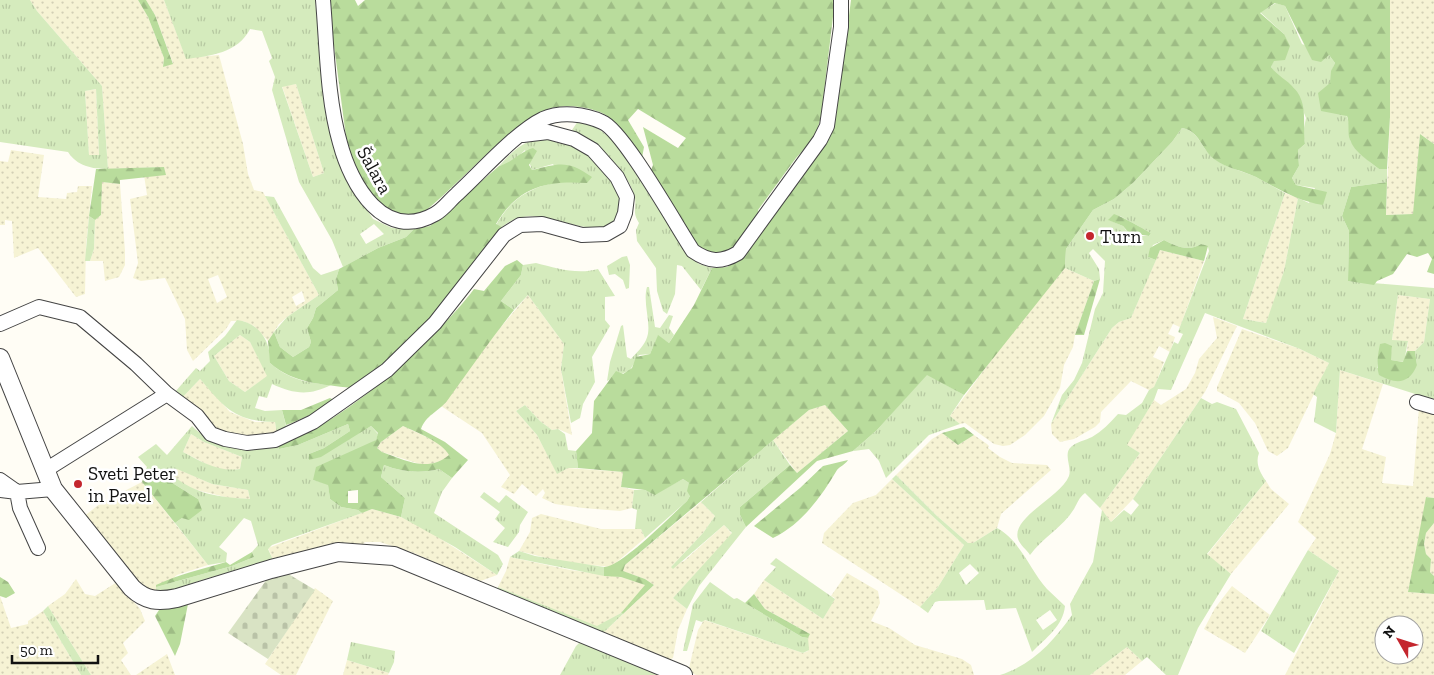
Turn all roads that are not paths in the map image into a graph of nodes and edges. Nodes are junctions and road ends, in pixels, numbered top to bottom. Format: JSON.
{"nodes":[{"id":1,"x":323,"y":0,"type":"edge"},
{"id":2,"x":842,"y":0,"type":"edge"},
{"id":3,"x":520,"y":135,"type":"junction"},
{"id":4,"x":0,"y":324,"type":"edge"},
{"id":5,"x":0,"y":358,"type":"edge"},
{"id":6,"x":166,"y":394,"type":"junction"},
{"id":7,"x":1417,"y":402,"type":"dead end"},
{"id":8,"x":1434,"y":407,"type":"edge"},
{"id":9,"x":44,"y":471,"type":"junction"},
{"id":10,"x":0,"y":480,"type":"edge"},
{"id":11,"x":53,"y":488,"type":"junction"},
{"id":12,"x":0,"y":490,"type":"edge"},
{"id":13,"x":17,"y":492,"type":"junction"},
{"id":14,"x":38,"y":548,"type":"dead end"},
{"id":15,"x":683,"y":675,"type":"edge"}],
"edges":[{"from":1,"to":3,"type":"street","name":"Šalara"},
{"from":2,"to":3,"type":"street","name":"Šalara"},
{"from":3,"to":6,"type":"street"},
{"from":4,"to":6,"type":"street"},
{"from":5,"to":9,"type":"street"},
{"from":6,"to":9,"type":"street"},
{"from":7,"to":8,"type":"street"},
{"from":9,"to":11,"type":"street"},
{"from":10,"to":13,"type":"street"},
{"from":11,"to":13,"type":"street"},
{"from":11,"to":15,"type":"street"},
{"from":12,"to":13,"type":"street"},
{"from":13,"to":14,"type":"street"}]}
